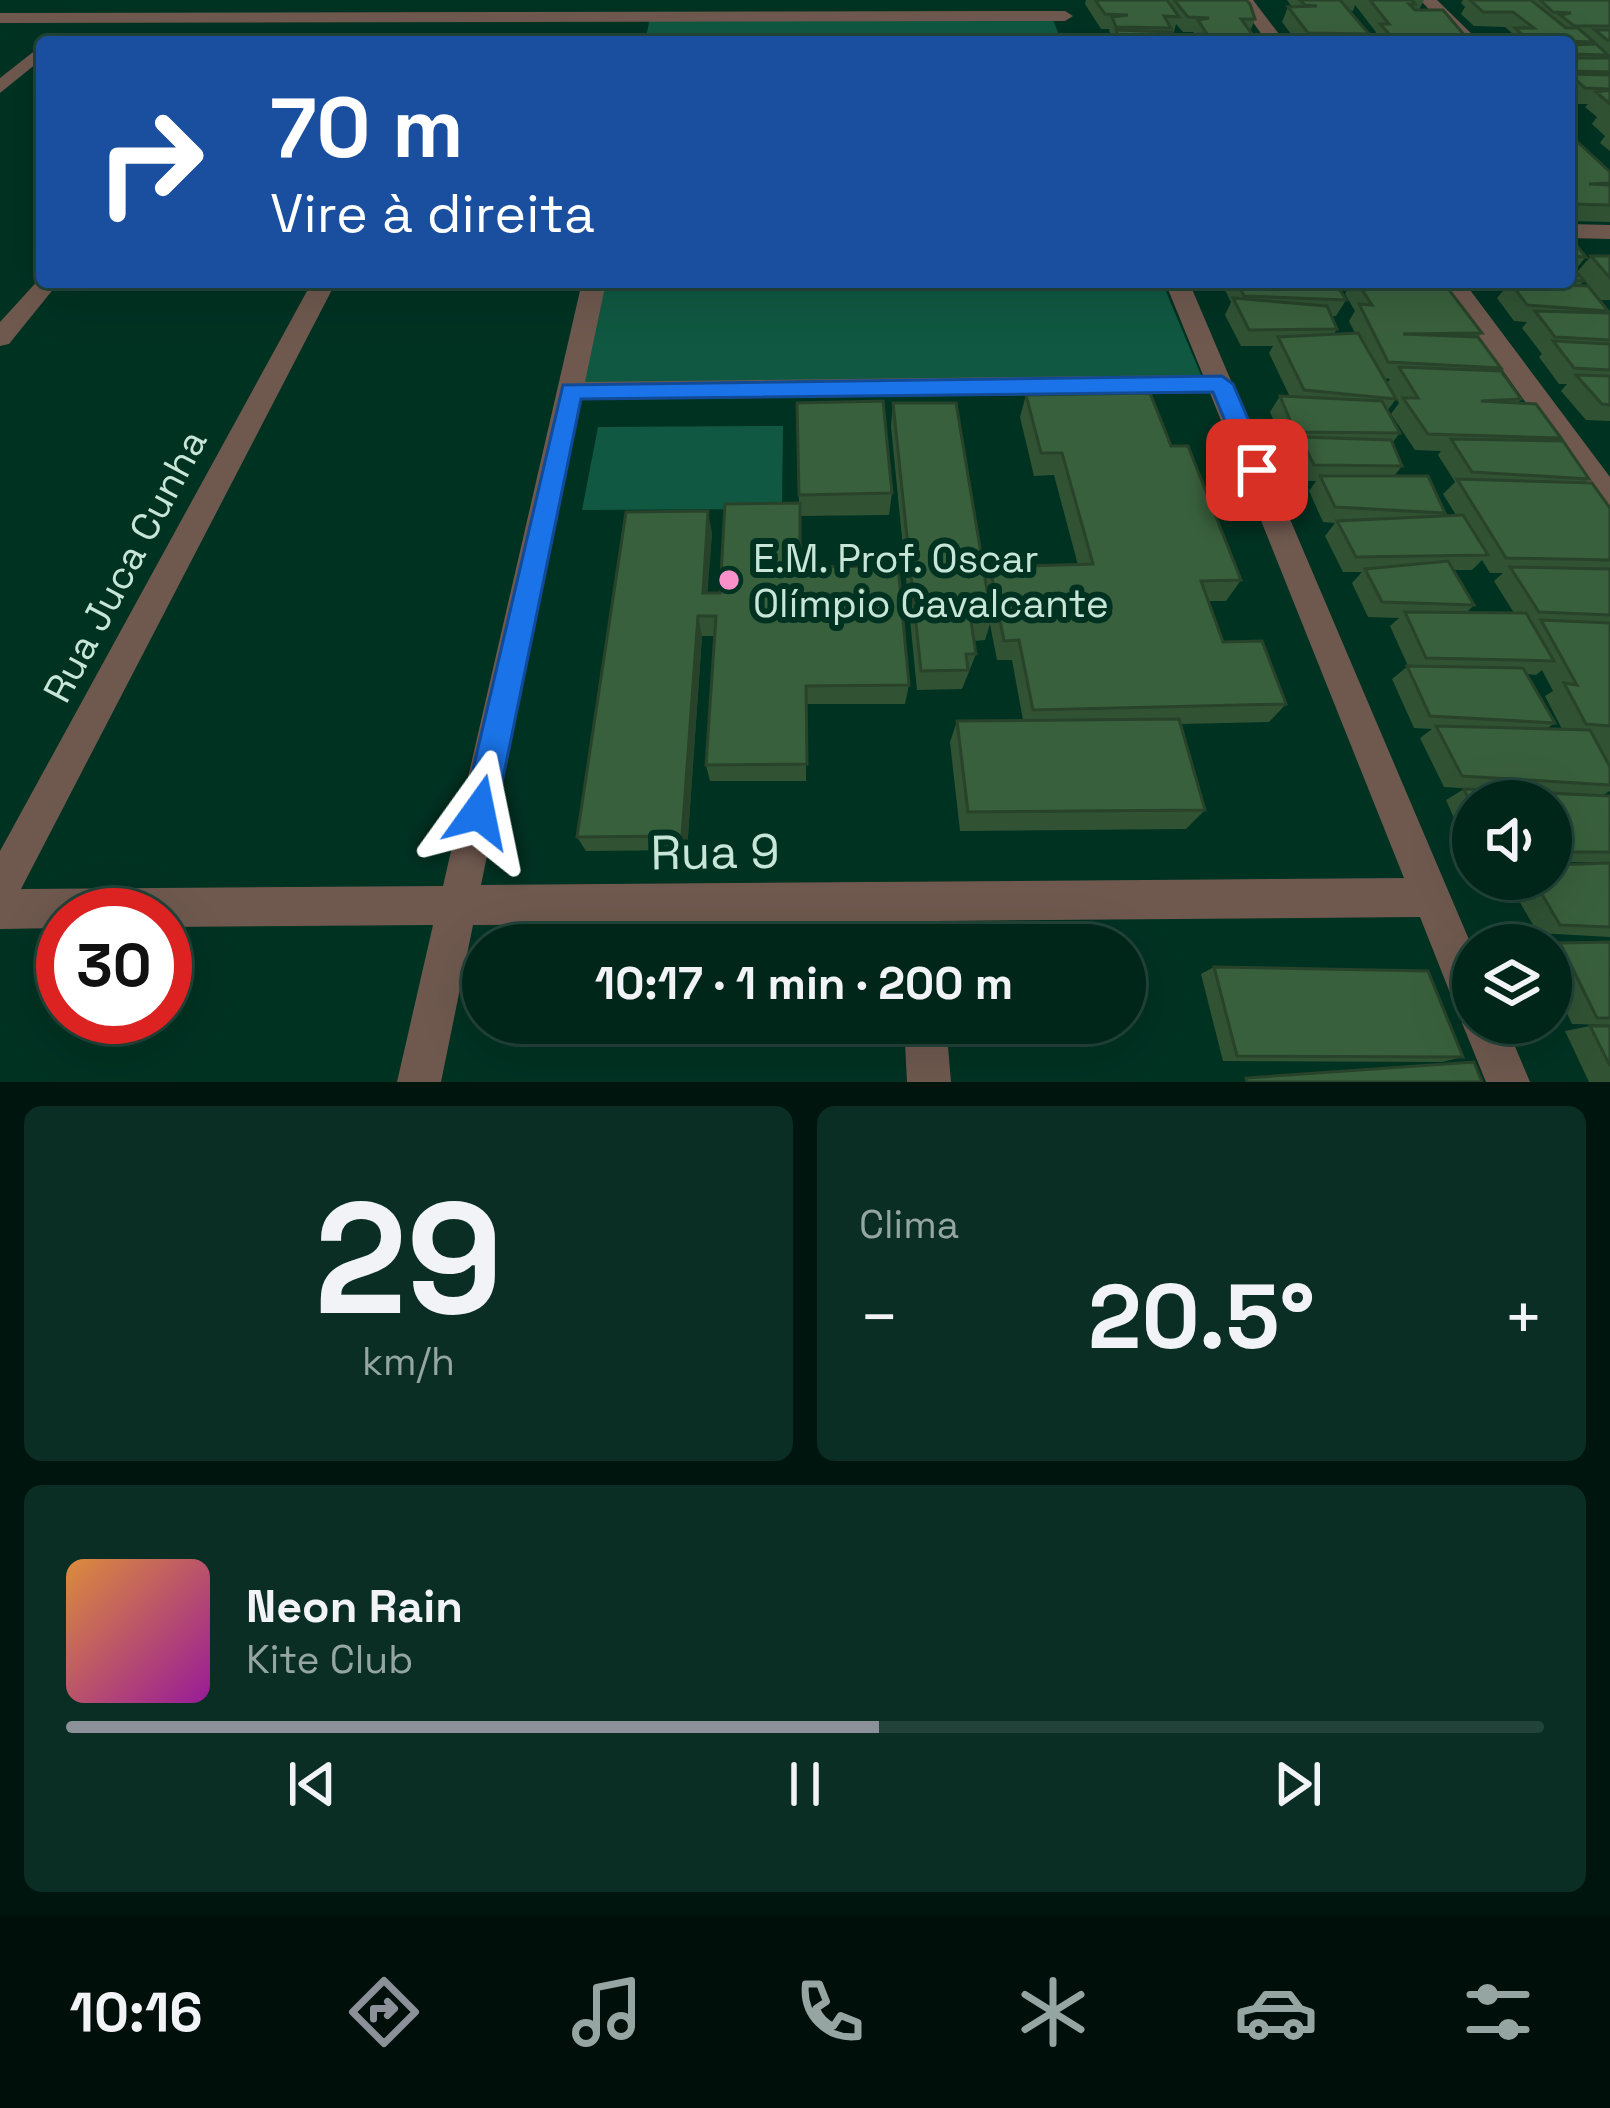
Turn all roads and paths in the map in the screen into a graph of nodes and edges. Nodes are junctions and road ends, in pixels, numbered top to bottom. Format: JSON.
{"nodes":[{"id":1,"x":1245,"y":0,"type":"edge"},
{"id":2,"x":1428,"y":0,"type":"edge"},
{"id":3,"x":1064,"y":15,"type":"edge"},
{"id":4,"x":0,"y":18,"type":"edge"},
{"id":5,"x":78,"y":18,"type":"junction"},
{"id":6,"x":461,"y":18,"type":"junction"},
{"id":7,"x":650,"y":18,"type":"junction"},
{"id":8,"x":265,"y":19,"type":"junction"},
{"id":9,"x":58,"y":36,"type":"edge"},
{"id":10,"x":250,"y":36,"type":"edge"},
{"id":11,"x":451,"y":36,"type":"edge"},
{"id":12,"x":646,"y":36,"type":"edge"},
{"id":13,"x":1272,"y":36,"type":"edge"},
{"id":14,"x":1465,"y":36,"type":"edge"},
{"id":15,"x":36,"y":55,"type":"edge"},
{"id":16,"x":0,"y":88,"type":"edge"},
{"id":17,"x":1575,"y":231,"type":"edge"},
{"id":18,"x":1610,"y":232,"type":"edge"},
{"id":19,"x":42,"y":288,"type":"edge"},
{"id":20,"x":321,"y":288,"type":"edge"},
{"id":21,"x":593,"y":288,"type":"edge"},
{"id":22,"x":1180,"y":288,"type":"edge"},
{"id":23,"x":1456,"y":288,"type":"edge"},
{"id":24,"x":0,"y":338,"type":"edge"},
{"id":25,"x":1222,"y":384,"type":"junction"},
{"id":26,"x":571,"y":391,"type":"junction"},
{"id":27,"x":1610,"y":499,"type":"edge"},
{"id":28,"x":0,"y":890,"type":"edge"},
{"id":29,"x":1431,"y":897,"type":"junction"},
{"id":30,"x":916,"y":902,"type":"junction"},
{"id":31,"x":459,"y":906,"type":"junction"},
{"id":32,"x":0,"y":909,"type":"edge"},
{"id":33,"x":918,"y":924,"type":"edge"},
{"id":34,"x":1452,"y":948,"type":"edge"},
{"id":35,"x":926,"y":1044,"type":"edge"},
{"id":36,"x":1492,"y":1044,"type":"edge"},
{"id":37,"x":419,"y":1082,"type":"edge"},
{"id":38,"x":929,"y":1082,"type":"edge"},
{"id":39,"x":1508,"y":1082,"type":"edge"}],
"edges":[{"from":1,"to":13,"type":"street"},
{"from":2,"to":14,"type":"street"},
{"from":3,"to":7,"type":"street"},
{"from":4,"to":5,"type":"street"},
{"from":5,"to":8,"type":"street"},
{"from":5,"to":9,"type":"street"},
{"from":6,"to":7,"type":"street"},
{"from":6,"to":8,"type":"street"},
{"from":6,"to":11,"type":"street"},
{"from":7,"to":12,"type":"street"},
{"from":8,"to":10,"type":"street"},
{"from":15,"to":16,"type":"street"},
{"from":17,"to":18,"type":"street"},
{"from":19,"to":24,"type":"street"},
{"from":20,"to":28,"type":"street","name":"Rua Juca Cunha"},
{"from":21,"to":26,"type":"street"},
{"from":22,"to":25,"type":"street"},
{"from":23,"to":27,"type":"street"},
{"from":25,"to":26,"type":"street"},
{"from":25,"to":29,"type":"street"},
{"from":26,"to":31,"type":"street"},
{"from":29,"to":30,"type":"street","name":"Rua 9"},
{"from":29,"to":34,"type":"street"},
{"from":30,"to":31,"type":"street","name":"Rua 9"},
{"from":30,"to":33,"type":"street"},
{"from":31,"to":32,"type":"street","name":"Rua 9"},
{"from":31,"to":37,"type":"street"},
{"from":35,"to":38,"type":"street"},
{"from":36,"to":39,"type":"street"}]}
